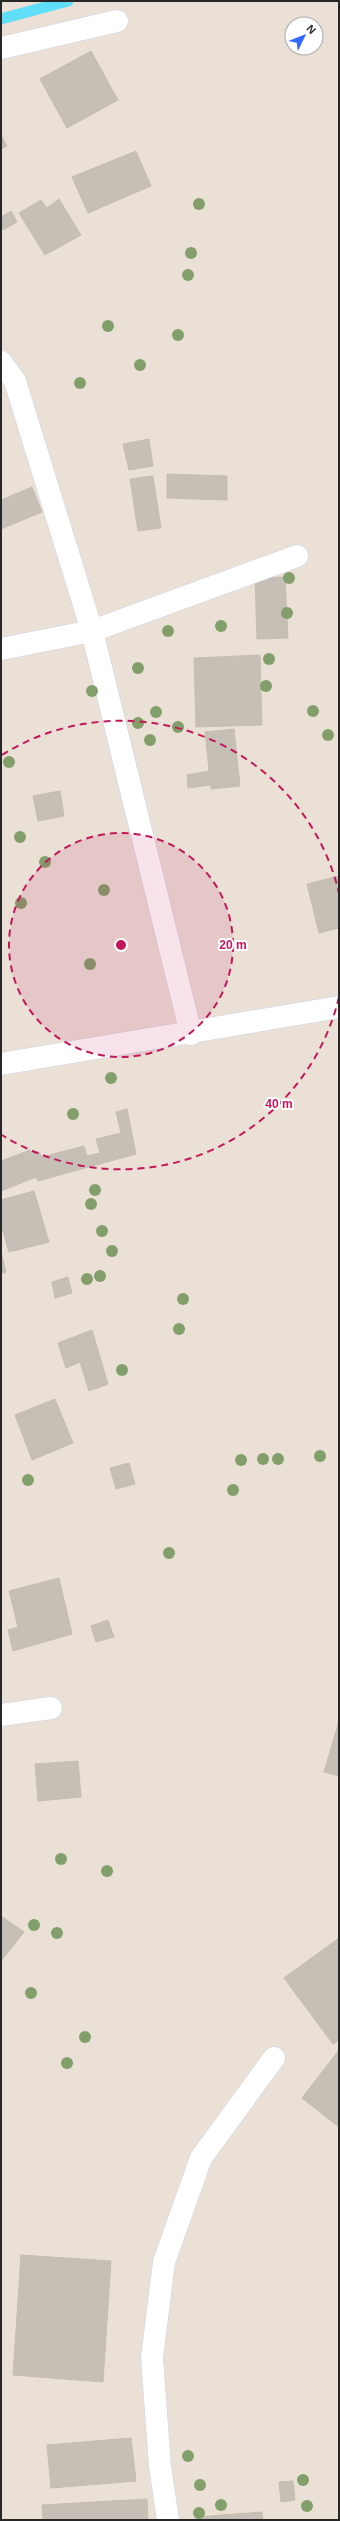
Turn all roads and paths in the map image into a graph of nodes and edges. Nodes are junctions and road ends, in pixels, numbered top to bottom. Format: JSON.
{"nodes":[{"id":1,"x":117,"y":21,"type":"dead end"},
{"id":2,"x":1,"y":48,"type":"edge"},
{"id":3,"x":1,"y":362,"type":"edge"},
{"id":4,"x":297,"y":556,"type":"dead end"},
{"id":5,"x":92,"y":631,"type":"junction"},
{"id":6,"x":1,"y":649,"type":"edge"},
{"id":7,"x":339,"y":1007,"type":"edge"},
{"id":8,"x":191,"y":1034,"type":"junction"},
{"id":9,"x":1,"y":1064,"type":"edge"},
{"id":10,"x":51,"y":1708,"type":"dead end"},
{"id":11,"x":1,"y":1715,"type":"edge"},
{"id":12,"x":274,"y":2058,"type":"dead end"},
{"id":13,"x":168,"y":2520,"type":"edge"}],
"edges":[{"from":1,"to":2,"type":"street"},
{"from":3,"to":5,"type":"street"},
{"from":4,"to":5,"type":"street"},
{"from":5,"to":6,"type":"street"},
{"from":5,"to":8,"type":"street"},
{"from":7,"to":8,"type":"street"},
{"from":8,"to":9,"type":"street"},
{"from":10,"to":11,"type":"street"},
{"from":12,"to":13,"type":"street"}]}
